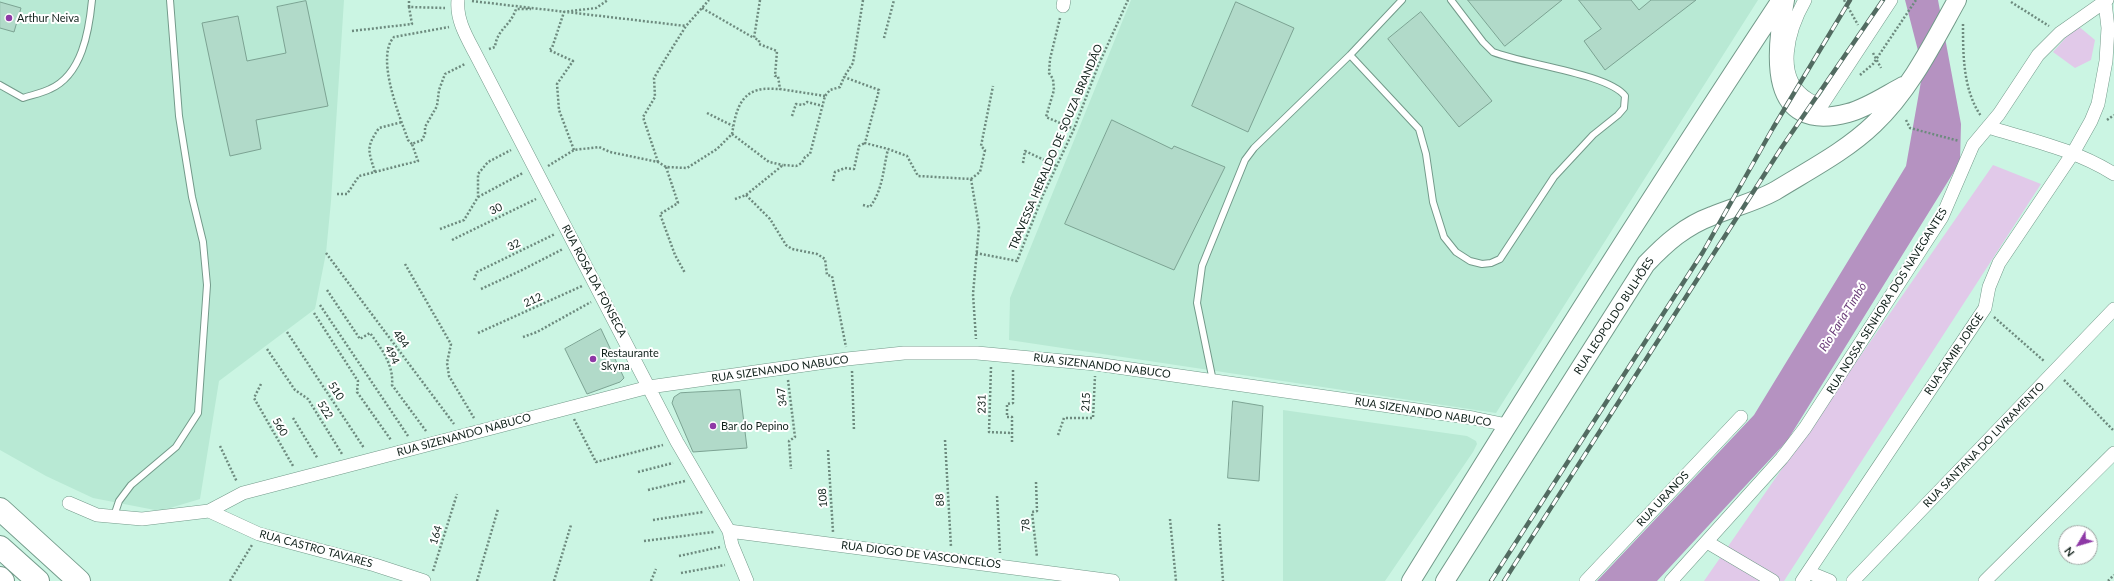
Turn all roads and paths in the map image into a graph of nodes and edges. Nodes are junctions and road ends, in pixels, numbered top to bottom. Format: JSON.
{"nodes":[{"id":1,"x":92,"y":0,"type":"edge"},
{"id":2,"x":170,"y":0,"type":"edge"},
{"id":3,"x":409,"y":0,"type":"edge"},
{"id":4,"x":608,"y":0,"type":"edge"},
{"id":5,"x":709,"y":0,"type":"edge"},
{"id":6,"x":760,"y":0,"type":"edge"},
{"id":7,"x":863,"y":0,"type":"edge"},
{"id":8,"x":894,"y":0,"type":"edge"},
{"id":9,"x":1128,"y":0,"type":"edge"},
{"id":10,"x":1402,"y":0,"type":"edge"},
{"id":11,"x":1451,"y":0,"type":"edge"},
{"id":12,"x":1781,"y":0,"type":"edge"},
{"id":13,"x":1785,"y":0,"type":"edge"},
{"id":14,"x":1805,"y":0,"type":"edge"},
{"id":15,"x":1891,"y":0,"type":"edge"},
{"id":16,"x":1916,"y":0,"type":"edge"},
{"id":17,"x":471,"y":1,"type":"edge"},
{"id":18,"x":2106,"y":1,"type":"edge"},
{"id":19,"x":2011,"y":2,"type":"dead end"},
{"id":20,"x":1064,"y":3,"type":"edge"},
{"id":21,"x":457,"y":4,"type":"edge"},
{"id":22,"x":409,"y":6,"type":"junction"},
{"id":23,"x":702,"y":8,"type":"junction"},
{"id":24,"x":530,"y":10,"type":"dead end"},
{"id":25,"x":1957,"y":11,"type":"edge"},
{"id":26,"x":564,"y":12,"type":"junction"},
{"id":27,"x":1900,"y":23,"type":"dead end"},
{"id":28,"x":461,"y":26,"type":"junction"},
{"id":29,"x":686,"y":26,"type":"junction"},
{"id":30,"x":352,"y":31,"type":"dead end"},
{"id":31,"x":2060,"y":33,"type":"junction"},
{"id":32,"x":754,"y":38,"type":"junction"},
{"id":33,"x":884,"y":38,"type":"dead end"},
{"id":34,"x":1350,"y":55,"type":"junction"},
{"id":35,"x":476,"y":56,"type":"junction"},
{"id":36,"x":844,"y":77,"type":"junction"},
{"id":37,"x":1909,"y":83,"type":"junction"},
{"id":38,"x":0,"y":85,"type":"edge"},
{"id":39,"x":992,"y":86,"type":"dead end"},
{"id":40,"x":780,"y":89,"type":"junction"},
{"id":41,"x":825,"y":96,"type":"junction"},
{"id":42,"x":822,"y":106,"type":"junction"},
{"id":43,"x":706,"y":113,"type":"dead end"},
{"id":44,"x":792,"y":116,"type":"dead end"},
{"id":45,"x":1906,"y":120,"type":"dead end"},
{"id":46,"x":402,"y":122,"type":"junction"},
{"id":47,"x":733,"y":126,"type":"junction"},
{"id":48,"x":1988,"y":127,"type":"junction"},
{"id":49,"x":1074,"y":129,"type":"junction"},
{"id":50,"x":732,"y":134,"type":"junction"},
{"id":51,"x":865,"y":143,"type":"junction"},
{"id":52,"x":412,"y":144,"type":"junction"},
{"id":53,"x":522,"y":144,"type":"junction"},
{"id":54,"x":1973,"y":146,"type":"junction"},
{"id":55,"x":888,"y":149,"type":"junction"},
{"id":56,"x":574,"y":150,"type":"junction"},
{"id":57,"x":2073,"y":153,"type":"junction"},
{"id":58,"x":658,"y":162,"type":"junction"},
{"id":59,"x":1023,"y":163,"type":"dead end"},
{"id":60,"x":783,"y":165,"type":"junction"},
{"id":61,"x":1057,"y":166,"type":"junction"},
{"id":62,"x":666,"y":167,"type":"junction"},
{"id":63,"x":536,"y":170,"type":"junction"},
{"id":64,"x":375,"y":172,"type":"junction"},
{"id":65,"x":2114,"y":174,"type":"edge"},
{"id":66,"x":971,"y":179,"type":"junction"},
{"id":67,"x":833,"y":181,"type":"dead end"},
{"id":68,"x":548,"y":193,"type":"junction"},
{"id":69,"x":337,"y":194,"type":"dead end"},
{"id":70,"x":746,"y":195,"type":"junction"},
{"id":71,"x":478,"y":197,"type":"junction"},
{"id":72,"x":735,"y":199,"type":"dead end"},
{"id":73,"x":863,"y":205,"type":"dead end"},
{"id":74,"x":566,"y":228,"type":"junction"},
{"id":75,"x":440,"y":230,"type":"dead end"},
{"id":76,"x":452,"y":240,"type":"dead end"},
{"id":77,"x":574,"y":243,"type":"junction"},
{"id":78,"x":326,"y":253,"type":"dead end"},
{"id":79,"x":976,"y":253,"type":"junction"},
{"id":80,"x":406,"y":264,"type":"dead end"},
{"id":81,"x":685,"y":273,"type":"dead end"},
{"id":82,"x":474,"y":280,"type":"dead end"},
{"id":83,"x":594,"y":281,"type":"junction"},
{"id":84,"x":481,"y":289,"type":"dead end"},
{"id":85,"x":327,"y":290,"type":"dead end"},
{"id":86,"x":601,"y":296,"type":"junction"},
{"id":87,"x":320,"y":305,"type":"dead end"},
{"id":88,"x":2114,"y":309,"type":"edge"},
{"id":89,"x":314,"y":312,"type":"dead end"},
{"id":90,"x":287,"y":332,"type":"dead end"},
{"id":91,"x":478,"y":333,"type":"dead end"},
{"id":92,"x":523,"y":337,"type":"dead end"},
{"id":93,"x":267,"y":349,"type":"dead end"},
{"id":94,"x":977,"y":353,"type":"junction"},
{"id":95,"x":991,"y":354,"type":"junction"},
{"id":96,"x":1014,"y":355,"type":"junction"},
{"id":97,"x":849,"y":359,"type":"junction"},
{"id":98,"x":1096,"y":364,"type":"junction"},
{"id":99,"x":787,"y":368,"type":"junction"},
{"id":100,"x":1214,"y":381,"type":"junction"},
{"id":101,"x":261,"y":384,"type":"dead end"},
{"id":102,"x":649,"y":387,"type":"junction"},
{"id":103,"x":569,"y":408,"type":"junction"},
{"id":104,"x":1741,"y":416,"type":"dead end"},
{"id":105,"x":293,"y":418,"type":"dead end"},
{"id":106,"x":1507,"y":425,"type":"junction"},
{"id":107,"x":480,"y":431,"type":"junction"},
{"id":108,"x":854,"y":431,"type":"dead end"},
{"id":109,"x":1012,"y":433,"type":"junction"},
{"id":110,"x":1058,"y":435,"type":"dead end"},
{"id":111,"x":463,"y":436,"type":"junction"},
{"id":112,"x":945,"y":440,"type":"dead end"},
{"id":113,"x":678,"y":442,"type":"junction"},
{"id":114,"x":1012,"y":442,"type":"dead end"},
{"id":115,"x":435,"y":443,"type":"junction"},
{"id":116,"x":220,"y":446,"type":"dead end"},
{"id":117,"x":416,"y":448,"type":"junction"},
{"id":118,"x":828,"y":450,"type":"dead end"},
{"id":119,"x":400,"y":452,"type":"junction"},
{"id":120,"x":2114,"y":452,"type":"edge"},
{"id":121,"x":372,"y":459,"type":"junction"},
{"id":122,"x":687,"y":460,"type":"junction"},
{"id":123,"x":349,"y":465,"type":"junction"},
{"id":124,"x":791,"y":469,"type":"dead end"},
{"id":125,"x":326,"y":471,"type":"junction"},
{"id":126,"x":638,"y":472,"type":"dead end"},
{"id":127,"x":300,"y":478,"type":"junction"},
{"id":128,"x":698,"y":478,"type":"junction"},
{"id":129,"x":1036,"y":482,"type":"dead end"},
{"id":130,"x":648,"y":490,"type":"dead end"},
{"id":131,"x":243,"y":493,"type":"junction"},
{"id":132,"x":457,"y":494,"type":"dead end"},
{"id":133,"x":997,"y":496,"type":"dead end"},
{"id":134,"x":69,"y":503,"type":"dead end"},
{"id":135,"x":498,"y":509,"type":"dead end"},
{"id":136,"x":0,"y":510,"type":"edge"},
{"id":137,"x":715,"y":510,"type":"junction"},
{"id":138,"x":209,"y":511,"type":"junction"},
{"id":139,"x":114,"y":516,"type":"junction"},
{"id":140,"x":1170,"y":519,"type":"dead end"},
{"id":141,"x":653,"y":520,"type":"dead end"},
{"id":142,"x":1219,"y":524,"type":"dead end"},
{"id":143,"x":571,"y":525,"type":"dead end"},
{"id":144,"x":729,"y":531,"type":"junction"},
{"id":145,"x":258,"y":534,"type":"junction"},
{"id":146,"x":644,"y":541,"type":"dead end"},
{"id":147,"x":1707,"y":542,"type":"junction"},
{"id":148,"x":834,"y":544,"type":"junction"},
{"id":149,"x":732,"y":545,"type":"junction"},
{"id":150,"x":0,"y":547,"type":"edge"},
{"id":151,"x":679,"y":556,"type":"dead end"},
{"id":152,"x":952,"y":559,"type":"junction"},
{"id":153,"x":739,"y":562,"type":"junction"},
{"id":154,"x":1001,"y":565,"type":"junction"},
{"id":155,"x":656,"y":569,"type":"dead end"},
{"id":156,"x":1038,"y":570,"type":"junction"},
{"id":157,"x":681,"y":573,"type":"dead end"},
{"id":158,"x":2114,"y":575,"type":"edge"},
{"id":159,"x":428,"y":577,"type":"edge"},
{"id":160,"x":1805,"y":577,"type":"edge"},
{"id":161,"x":0,"y":578,"type":"edge"},
{"id":162,"x":3,"y":581,"type":"edge"},
{"id":163,"x":38,"y":581,"type":"edge"},
{"id":164,"x":79,"y":581,"type":"edge"},
{"id":165,"x":230,"y":581,"type":"edge"},
{"id":166,"x":476,"y":581,"type":"edge"},
{"id":167,"x":554,"y":581,"type":"edge"},
{"id":168,"x":651,"y":581,"type":"edge"},
{"id":169,"x":747,"y":581,"type":"edge"},
{"id":170,"x":1113,"y":581,"type":"edge"},
{"id":171,"x":1176,"y":581,"type":"edge"},
{"id":172,"x":1223,"y":581,"type":"edge"},
{"id":173,"x":1411,"y":581,"type":"edge"},
{"id":174,"x":1445,"y":581,"type":"edge"},
{"id":175,"x":1586,"y":581,"type":"edge"},
{"id":176,"x":1671,"y":581,"type":"edge"},
{"id":177,"x":1773,"y":581,"type":"edge"},
{"id":178,"x":1830,"y":581,"type":"edge"},
{"id":179,"x":1853,"y":581,"type":"edge"},
{"id":180,"x":1985,"y":581,"type":"edge"},
{"id":181,"x":2108,"y":581,"type":"edge"}],
"edges":[{"from":1,"to":38,"type":"lane"},
{"from":2,"to":139,"type":"lane"},
{"from":3,"to":22,"type":"path"},
{"from":4,"to":26,"type":"path"},
{"from":5,"to":23,"type":"path"},
{"from":6,"to":32,"type":"path"},
{"from":7,"to":36,"type":"path"},
{"from":8,"to":33,"type":"path"},
{"from":9,"to":49,"type":"path","name":"TRAVESSA HERALDO DE SOUZA BRANDÃO"},
{"from":10,"to":34,"type":"lane"},
{"from":11,"to":34,"type":"lane"},
{"from":12,"to":106,"type":"main road"},
{"from":13,"to":37,"type":"main road"},
{"from":14,"to":15,"type":"street"},
{"from":16,"to":27,"type":"path"},
{"from":17,"to":26,"type":"path"},
{"from":18,"to":31,"type":"street","name":"RUA NOSSA SENHORA DOS NAVEGANTES"},
{"from":18,"to":57,"type":"street","name":"RUA SAMIR JORGE"},
{"from":19,"to":31,"type":"path"},
{"from":20,"to":49,"type":"path"},
{"from":21,"to":22,"type":"path"},
{"from":21,"to":28,"type":"street","name":"RUA ROSA DA FONSECA"},
{"from":22,"to":30,"type":"path"},
{"from":23,"to":29,"type":"path"},
{"from":23,"to":32,"type":"path"},
{"from":24,"to":35,"type":"path"},
{"from":25,"to":37,"type":"main road","name":"RUA LEOPOLDO BULHÕES"},
{"from":25,"to":48,"type":"path"},
{"from":26,"to":29,"type":"path"},
{"from":26,"to":56,"type":"path"},
{"from":28,"to":35,"type":"street","name":"RUA ROSA DA FONSECA"},
{"from":28,"to":46,"type":"path"},
{"from":29,"to":58,"type":"path"},
{"from":31,"to":48,"type":"street","name":"RUA NOSSA SENHORA DOS NAVEGANTES"},
{"from":32,"to":40,"type":"path"},
{"from":34,"to":100,"type":"lane"},
{"from":35,"to":52,"type":"path"},
{"from":35,"to":53,"type":"street","name":"RUA ROSA DA FONSECA"},
{"from":36,"to":41,"type":"path"},
{"from":36,"to":51,"type":"path"},
{"from":37,"to":174,"type":"main road","name":"RUA LEOPOLDO BULHÕES"},
{"from":39,"to":66,"type":"path"},
{"from":40,"to":41,"type":"path"},
{"from":40,"to":47,"type":"path"},
{"from":41,"to":42,"type":"path"},
{"from":42,"to":44,"type":"path"},
{"from":42,"to":60,"type":"path"},
{"from":43,"to":47,"type":"path"},
{"from":45,"to":54,"type":"path"},
{"from":46,"to":52,"type":"path"},
{"from":46,"to":64,"type":"path"},
{"from":47,"to":50,"type":"path"},
{"from":48,"to":54,"type":"street","name":"RUA NOSSA SENHORA DOS NAVEGANTES"},
{"from":48,"to":57,"type":"street"},
{"from":49,"to":61,"type":"path","name":"TRAVESSA HERALDO DE SOUZA BRANDÃO"},
{"from":50,"to":60,"type":"path"},
{"from":50,"to":62,"type":"path"},
{"from":51,"to":55,"type":"path"},
{"from":51,"to":67,"type":"path"},
{"from":52,"to":64,"type":"path"},
{"from":53,"to":63,"type":"street","name":"RUA ROSA DA FONSECA"},
{"from":53,"to":71,"type":"path"},
{"from":54,"to":147,"type":"street","name":"RUA NOSSA SENHORA DOS NAVEGANTES"},
{"from":55,"to":66,"type":"path"},
{"from":55,"to":73,"type":"path"},
{"from":56,"to":58,"type":"path"},
{"from":56,"to":63,"type":"path"},
{"from":57,"to":65,"type":"street"},
{"from":57,"to":160,"type":"street","name":"RUA SAMIR JORGE"},
{"from":58,"to":62,"type":"path"},
{"from":59,"to":61,"type":"path"},
{"from":60,"to":70,"type":"path"},
{"from":61,"to":79,"type":"path","name":"TRAVESSA HERALDO DE SOUZA BRANDÃO"},
{"from":62,"to":81,"type":"path"},
{"from":63,"to":68,"type":"street","name":"RUA ROSA DA FONSECA"},
{"from":63,"to":71,"type":"path"},
{"from":64,"to":69,"type":"path"},
{"from":66,"to":79,"type":"path"},
{"from":68,"to":74,"type":"street","name":"RUA ROSA DA FONSECA"},
{"from":68,"to":76,"type":"path","name":"30"},
{"from":70,"to":72,"type":"path"},
{"from":70,"to":97,"type":"path"},
{"from":71,"to":75,"type":"path"},
{"from":74,"to":77,"type":"street","name":"RUA ROSA DA FONSECA"},
{"from":74,"to":82,"type":"path","name":"32"},
{"from":77,"to":83,"type":"street","name":"RUA ROSA DA FONSECA"},
{"from":77,"to":84,"type":"path"},
{"from":78,"to":111,"type":"path","name":"484"},
{"from":79,"to":94,"type":"path"},
{"from":80,"to":107,"type":"path"},
{"from":83,"to":86,"type":"street","name":"RUA ROSA DA FONSECA"},
{"from":83,"to":91,"type":"path","name":"212"},
{"from":85,"to":115,"type":"path","name":"494"},
{"from":86,"to":92,"type":"path"},
{"from":86,"to":102,"type":"street","name":"RUA ROSA DA FONSECA"},
{"from":87,"to":117,"type":"path"},
{"from":88,"to":179,"type":"street","name":"RUA SANTANA DO LIVRAMENTO"},
{"from":89,"to":119,"type":"path"},
{"from":90,"to":121,"type":"path","name":"510"},
{"from":93,"to":123,"type":"path","name":"522"},
{"from":94,"to":95,"type":"street","name":"RUA SIZENANDO NABUCO"},
{"from":94,"to":97,"type":"street","name":"RUA SIZENANDO NABUCO"},
{"from":95,"to":96,"type":"street","name":"RUA SIZENANDO NABUCO"},
{"from":95,"to":109,"type":"path","name":"231"},
{"from":96,"to":98,"type":"street","name":"RUA SIZENANDO NABUCO"},
{"from":96,"to":109,"type":"path"},
{"from":97,"to":99,"type":"street","name":"RUA SIZENANDO NABUCO"},
{"from":97,"to":108,"type":"path"},
{"from":98,"to":100,"type":"street","name":"RUA SIZENANDO NABUCO"},
{"from":98,"to":110,"type":"path","name":"215"},
{"from":99,"to":102,"type":"street","name":"RUA SIZENANDO NABUCO"},
{"from":99,"to":124,"type":"path","name":"347"},
{"from":100,"to":106,"type":"street","name":"RUA SIZENANDO NABUCO"},
{"from":101,"to":127,"type":"path","name":"560"},
{"from":102,"to":103,"type":"street","name":"RUA SIZENANDO NABUCO"},
{"from":102,"to":113,"type":"street","name":"RUA ROSA DA FONSECA"},
{"from":103,"to":107,"type":"street","name":"RUA SIZENANDO NABUCO"},
{"from":103,"to":113,"type":"path"},
{"from":104,"to":175,"type":"street","name":"RUA URANOS"},
{"from":105,"to":125,"type":"path"},
{"from":106,"to":173,"type":"main road"},
{"from":107,"to":111,"type":"street","name":"RUA SIZENANDO NABUCO"},
{"from":109,"to":114,"type":"path"},
{"from":111,"to":115,"type":"street","name":"RUA SIZENANDO NABUCO"},
{"from":112,"to":152,"type":"path","name":"88"},
{"from":113,"to":122,"type":"street","name":"RUA ROSA DA FONSECA"},
{"from":115,"to":117,"type":"street","name":"RUA SIZENANDO NABUCO"},
{"from":116,"to":131,"type":"path"},
{"from":117,"to":119,"type":"street","name":"RUA SIZENANDO NABUCO"},
{"from":118,"to":148,"type":"path","name":"108"},
{"from":119,"to":121,"type":"street","name":"RUA SIZENANDO NABUCO"},
{"from":120,"to":180,"type":"street"},
{"from":121,"to":123,"type":"street","name":"RUA SIZENANDO NABUCO"},
{"from":122,"to":126,"type":"path"},
{"from":122,"to":128,"type":"street","name":"RUA ROSA DA FONSECA"},
{"from":123,"to":125,"type":"street","name":"RUA SIZENANDO NABUCO"},
{"from":125,"to":127,"type":"street","name":"RUA SIZENANDO NABUCO"},
{"from":127,"to":131,"type":"street","name":"RUA SIZENANDO NABUCO"},
{"from":128,"to":130,"type":"path"},
{"from":128,"to":137,"type":"street","name":"RUA ROSA DA FONSECA"},
{"from":129,"to":156,"type":"path","name":"78"},
{"from":131,"to":138,"type":"street","name":"RUA SIZENANDO NABUCO"},
{"from":132,"to":159,"type":"path","name":"164"},
{"from":133,"to":154,"type":"path"},
{"from":134,"to":139,"type":"street","name":"RUA SIZENANDO NABUCO"},
{"from":135,"to":166,"type":"path"},
{"from":136,"to":164,"type":"highway"},
{"from":137,"to":141,"type":"path"},
{"from":137,"to":144,"type":"street","name":"RUA ROSA DA FONSECA"},
{"from":138,"to":139,"type":"street","name":"RUA SIZENANDO NABUCO"},
{"from":138,"to":145,"type":"street","name":"RUA CASTRO TAVARES"},
{"from":140,"to":171,"type":"path"},
{"from":142,"to":172,"type":"path"},
{"from":143,"to":167,"type":"path"},
{"from":144,"to":146,"type":"path"},
{"from":144,"to":148,"type":"street","name":"RUA DIOGO DE VASCONCELOS"},
{"from":144,"to":149,"type":"street","name":"RUA ROSA DA FONSECA"},
{"from":145,"to":159,"type":"street","name":"RUA CASTRO TAVARES"},
{"from":145,"to":165,"type":"path"},
{"from":147,"to":176,"type":"street","name":"RUA NOSSA SENHORA DOS NAVEGANTES"},
{"from":147,"to":177,"type":"street"},
{"from":148,"to":152,"type":"street","name":"RUA DIOGO DE VASCONCELOS"},
{"from":149,"to":151,"type":"path"},
{"from":149,"to":153,"type":"street","name":"RUA ROSA DA FONSECA"},
{"from":150,"to":163,"type":"highway"},
{"from":152,"to":154,"type":"street","name":"RUA DIOGO DE VASCONCELOS"},
{"from":153,"to":157,"type":"path"},
{"from":153,"to":169,"type":"street","name":"RUA ROSA DA FONSECA"},
{"from":154,"to":156,"type":"street","name":"RUA DIOGO DE VASCONCELOS"},
{"from":155,"to":168,"type":"path"},
{"from":156,"to":170,"type":"street","name":"RUA DIOGO DE VASCONCELOS"},
{"from":158,"to":181,"type":"path"},
{"from":160,"to":178,"type":"street"},
{"from":161,"to":162,"type":"highway"}]}
